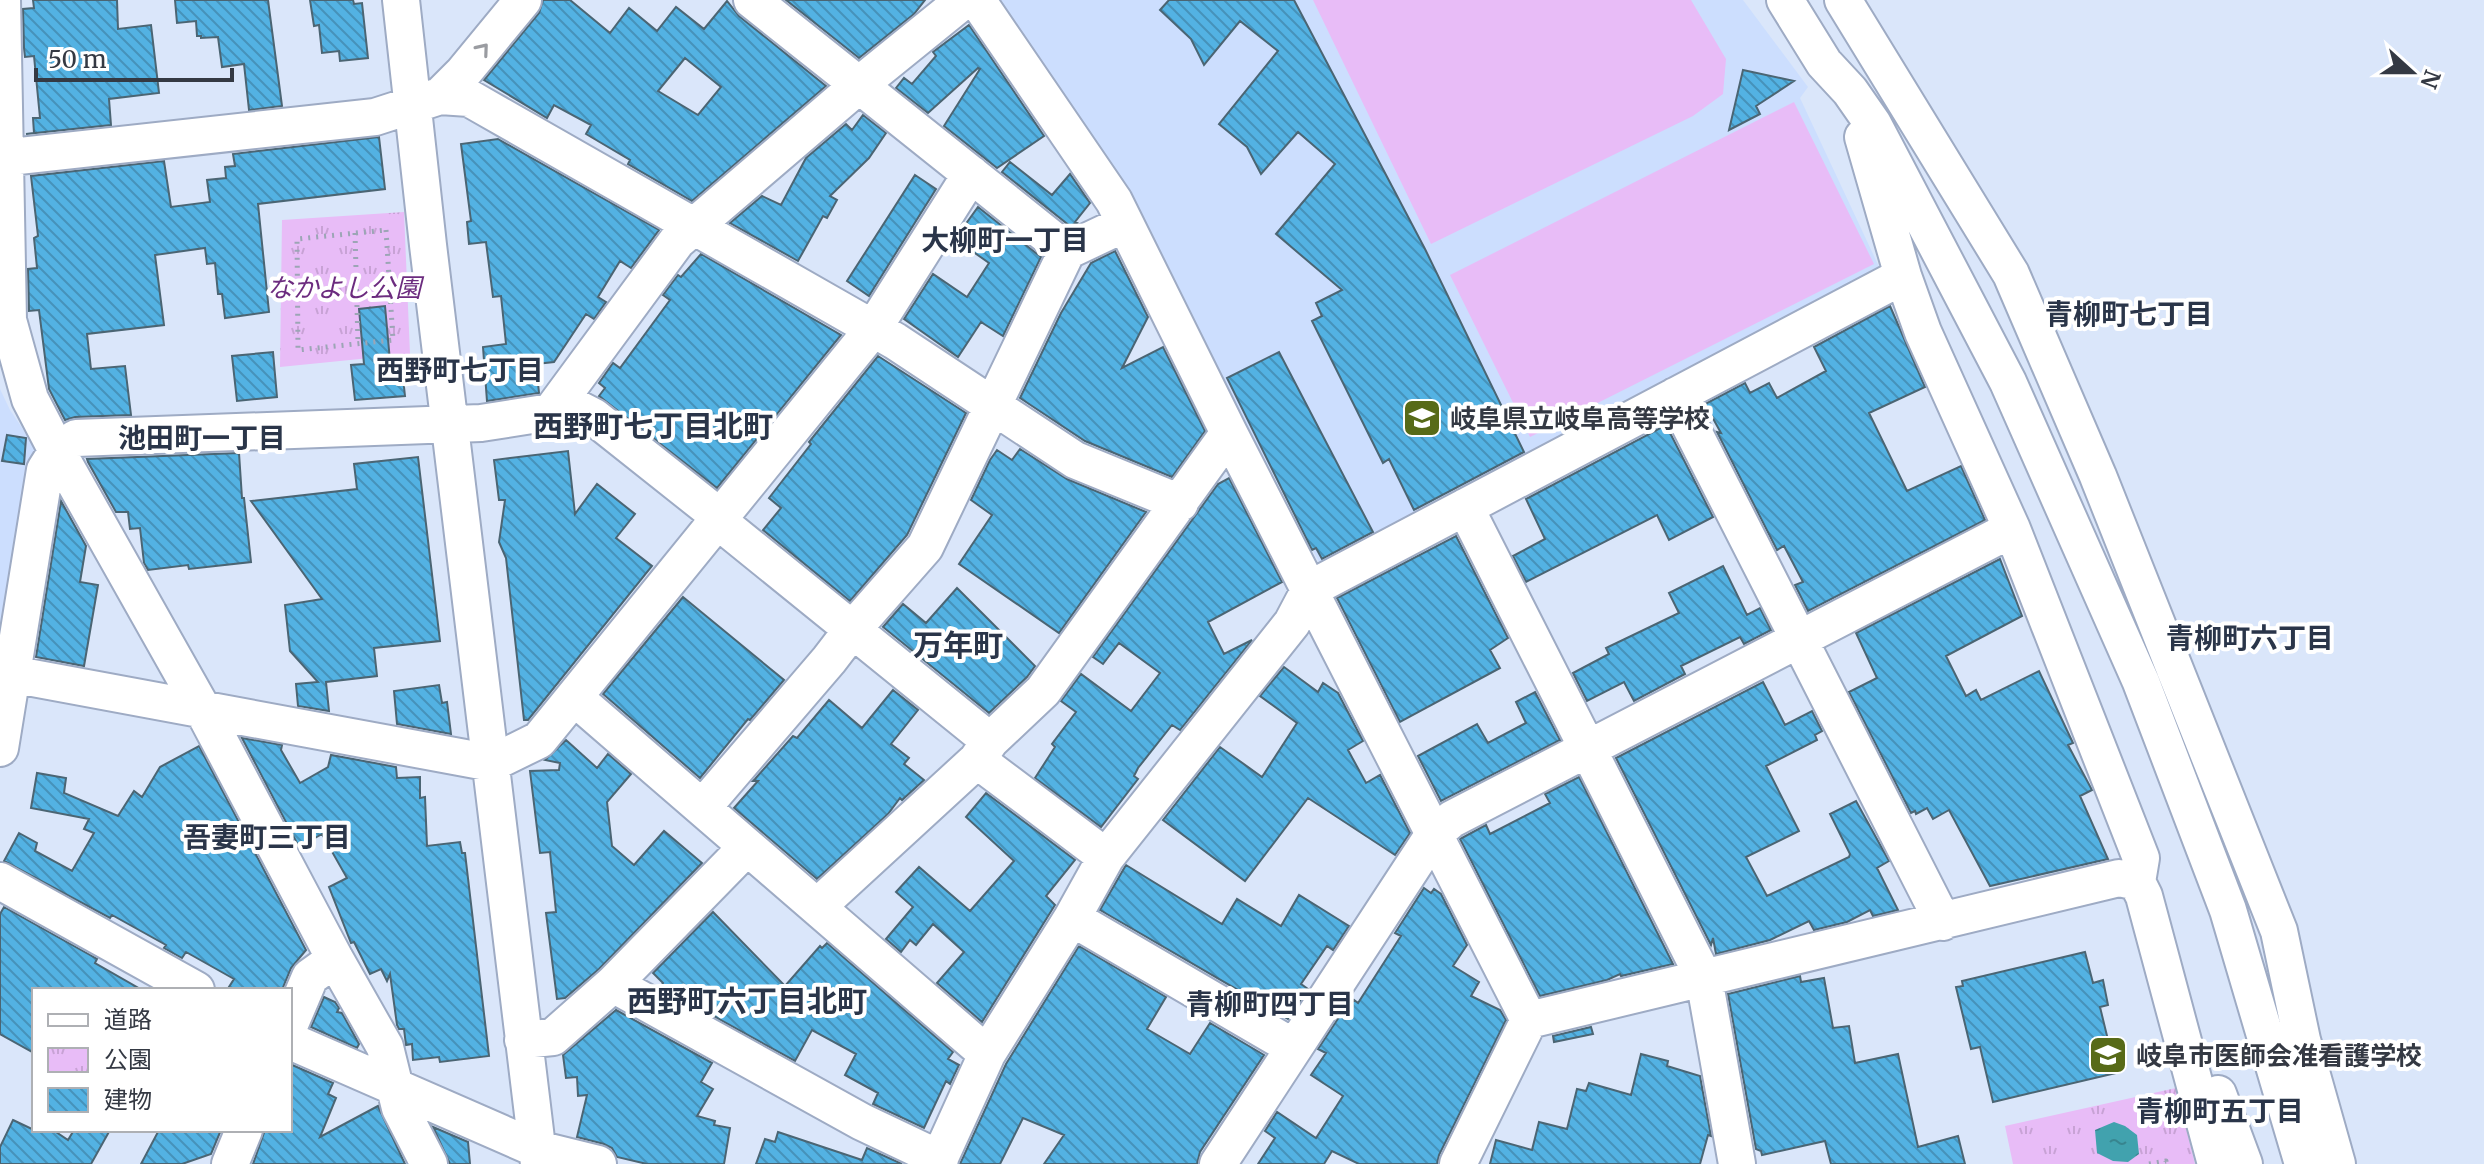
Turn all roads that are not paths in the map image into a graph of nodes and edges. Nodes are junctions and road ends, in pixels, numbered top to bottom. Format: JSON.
{"nodes":[{"id":1,"x":2,"y":0,"type":"edge"},
{"id":2,"x":401,"y":0,"type":"edge"},
{"id":3,"x":523,"y":0,"type":"edge"},
{"id":4,"x":752,"y":0,"type":"edge"},
{"id":5,"x":964,"y":0,"type":"edge"},
{"id":6,"x":977,"y":0,"type":"edge"},
{"id":7,"x":1785,"y":0,"type":"edge"},
{"id":8,"x":1815,"y":0,"type":"edge"},
{"id":9,"x":1843,"y":0,"type":"edge"},
{"id":10,"x":859,"y":85,"type":"junction"},
{"id":11,"x":1850,"y":91,"type":"junction"},
{"id":12,"x":426,"y":101,"type":"junction"},
{"id":13,"x":2,"y":159,"type":"edge"},
{"id":14,"x":971,"y":174,"type":"junction"},
{"id":15,"x":1124,"y":224,"type":"junction"},
{"id":16,"x":693,"y":226,"type":"junction"},
{"id":17,"x":1067,"y":251,"type":"junction"},
{"id":18,"x":1903,"y":276,"type":"junction"},
{"id":19,"x":873,"y":329,"type":"junction"},
{"id":20,"x":1675,"y":396,"type":"junction"},
{"id":21,"x":561,"y":400,"type":"junction"},
{"id":22,"x":994,"y":407,"type":"junction"},
{"id":23,"x":451,"y":422,"type":"junction"},
{"id":24,"x":1229,"y":433,"type":"junction"},
{"id":25,"x":57,"y":451,"type":"junction"},
{"id":26,"x":1180,"y":503,"type":"junction"},
{"id":27,"x":1465,"y":507,"type":"junction"},
{"id":28,"x":718,"y":518,"type":"junction"},
{"id":29,"x":2012,"y":529,"type":"junction"},
{"id":30,"x":1310,"y":589,"type":"junction"},
{"id":31,"x":852,"y":630,"type":"junction"},
{"id":32,"x":1800,"y":639,"type":"junction"},
{"id":33,"x":6,"y":673,"type":"edge"},
{"id":34,"x":575,"y":698,"type":"junction"},
{"id":35,"x":203,"y":710,"type":"junction"},
{"id":36,"x":0,"y":748,"type":"edge"},
{"id":37,"x":984,"y":750,"type":"junction"},
{"id":38,"x":1589,"y":750,"type":"junction"},
{"id":39,"x":492,"y":763,"type":"junction"},
{"id":40,"x":703,"y":807,"type":"junction"},
{"id":41,"x":1434,"y":834,"type":"junction"},
{"id":42,"x":747,"y":847,"type":"junction"},
{"id":43,"x":1106,"y":857,"type":"junction"},
{"id":44,"x":0,"y":881,"type":"edge"},
{"id":45,"x":2137,"y":882,"type":"junction"},
{"id":46,"x":817,"y":907,"type":"junction"},
{"id":47,"x":1072,"y":918,"type":"junction"},
{"id":48,"x":1943,"y":922,"type":"junction"},
{"id":49,"x":335,"y":959,"type":"junction"},
{"id":50,"x":1704,"y":978,"type":"junction"},
{"id":51,"x":613,"y":984,"type":"junction"},
{"id":52,"x":192,"y":988,"type":"edge"},
{"id":53,"x":292,"y":1019,"type":"edge"},
{"id":54,"x":1529,"y":1020,"type":"junction"},
{"id":55,"x":2179,"y":1028,"type":"junction"},
{"id":56,"x":523,"y":1040,"type":"junction"},
{"id":57,"x":292,"y":1042,"type":"edge"},
{"id":58,"x":1293,"y":1047,"type":"junction"},
{"id":59,"x":987,"y":1054,"type":"junction"},
{"id":60,"x":395,"y":1087,"type":"junction"},
{"id":61,"x":243,"y":1132,"type":"edge"},
{"id":62,"x":538,"y":1156,"type":"edge"},
{"id":63,"x":939,"y":1162,"type":"edge"},
{"id":64,"x":230,"y":1164,"type":"edge"},
{"id":65,"x":429,"y":1164,"type":"edge"},
{"id":66,"x":598,"y":1164,"type":"edge"},
{"id":67,"x":1218,"y":1164,"type":"edge"},
{"id":68,"x":1458,"y":1164,"type":"edge"},
{"id":69,"x":1737,"y":1164,"type":"edge"},
{"id":70,"x":2216,"y":1164,"type":"edge"},
{"id":71,"x":2244,"y":1164,"type":"edge"},
{"id":72,"x":2303,"y":1164,"type":"edge"},
{"id":73,"x":2337,"y":1164,"type":"edge"}],
"edges":[{"from":1,"to":13,"type":"street"},
{"from":2,"to":12,"type":"street"},
{"from":12,"to":3,"type":"street","one_way":true},
{"from":4,"to":10,"type":"street"},
{"from":5,"to":10,"type":"street"},
{"from":6,"to":15,"type":"street"},
{"from":7,"to":11,"type":"street"},
{"from":8,"to":11,"type":"street"},
{"from":9,"to":73,"type":"street"},
{"from":10,"to":14,"type":"street"},
{"from":10,"to":16,"type":"street"},
{"from":11,"to":18,"type":"street"},
{"from":11,"to":72,"type":"street"},
{"from":12,"to":13,"type":"street"},
{"from":12,"to":16,"type":"street"},
{"from":12,"to":23,"type":"street"},
{"from":13,"to":25,"type":"street"},
{"from":14,"to":17,"type":"street"},
{"from":14,"to":19,"type":"street"},
{"from":15,"to":17,"type":"street"},
{"from":15,"to":24,"type":"street"},
{"from":16,"to":19,"type":"street"},
{"from":16,"to":21,"type":"street"},
{"from":17,"to":22,"type":"street"},
{"from":18,"to":20,"type":"street"},
{"from":18,"to":29,"type":"street"},
{"from":19,"to":22,"type":"street"},
{"from":19,"to":28,"type":"street"},
{"from":20,"to":27,"type":"street"},
{"from":20,"to":32,"type":"street"},
{"from":21,"to":23,"type":"street"},
{"from":21,"to":28,"type":"street"},
{"from":22,"to":26,"type":"street"},
{"from":22,"to":31,"type":"street"},
{"from":23,"to":25,"type":"street"},
{"from":23,"to":39,"type":"street"},
{"from":24,"to":26,"type":"street"},
{"from":24,"to":30,"type":"street"},
{"from":25,"to":33,"type":"street"},
{"from":25,"to":35,"type":"street"},
{"from":26,"to":37,"type":"street"},
{"from":27,"to":30,"type":"street"},
{"from":27,"to":38,"type":"street"},
{"from":28,"to":31,"type":"street"},
{"from":28,"to":34,"type":"street"},
{"from":29,"to":32,"type":"street"},
{"from":29,"to":45,"type":"street"},
{"from":30,"to":41,"type":"street"},
{"from":30,"to":43,"type":"street"},
{"from":31,"to":37,"type":"street"},
{"from":31,"to":40,"type":"street"},
{"from":32,"to":38,"type":"street"},
{"from":32,"to":48,"type":"street"},
{"from":33,"to":35,"type":"street"},
{"from":33,"to":36,"type":"street"},
{"from":34,"to":39,"type":"street"},
{"from":34,"to":40,"type":"street"},
{"from":35,"to":39,"type":"street"},
{"from":35,"to":49,"type":"street"},
{"from":37,"to":43,"type":"street"},
{"from":37,"to":46,"type":"street"},
{"from":38,"to":41,"type":"street"},
{"from":38,"to":50,"type":"street"},
{"from":39,"to":56,"type":"street"},
{"from":40,"to":42,"type":"street"},
{"from":41,"to":54,"type":"street"},
{"from":41,"to":58,"type":"street"},
{"from":42,"to":46,"type":"street"},
{"from":42,"to":51,"type":"street"},
{"from":43,"to":47,"type":"street"},
{"from":44,"to":52,"type":"street"},
{"from":45,"to":48,"type":"street"},
{"from":45,"to":55,"type":"street"},
{"from":46,"to":59,"type":"street"},
{"from":47,"to":58,"type":"street"},
{"from":47,"to":59,"type":"street"},
{"from":48,"to":50,"type":"street"},
{"from":49,"to":53,"type":"street"},
{"from":49,"to":60,"type":"street"},
{"from":50,"to":54,"type":"street"},
{"from":50,"to":69,"type":"street"},
{"from":51,"to":56,"type":"street"},
{"from":51,"to":63,"type":"street"},
{"from":54,"to":68,"type":"street"},
{"from":55,"to":70,"type":"street"},
{"from":55,"to":71,"type":"street"},
{"from":56,"to":62,"type":"street"},
{"from":57,"to":60,"type":"street"},
{"from":58,"to":67,"type":"street"},
{"from":59,"to":63,"type":"street"},
{"from":60,"to":62,"type":"street"},
{"from":60,"to":65,"type":"street"},
{"from":61,"to":64,"type":"street"},
{"from":62,"to":66,"type":"street"}]}
